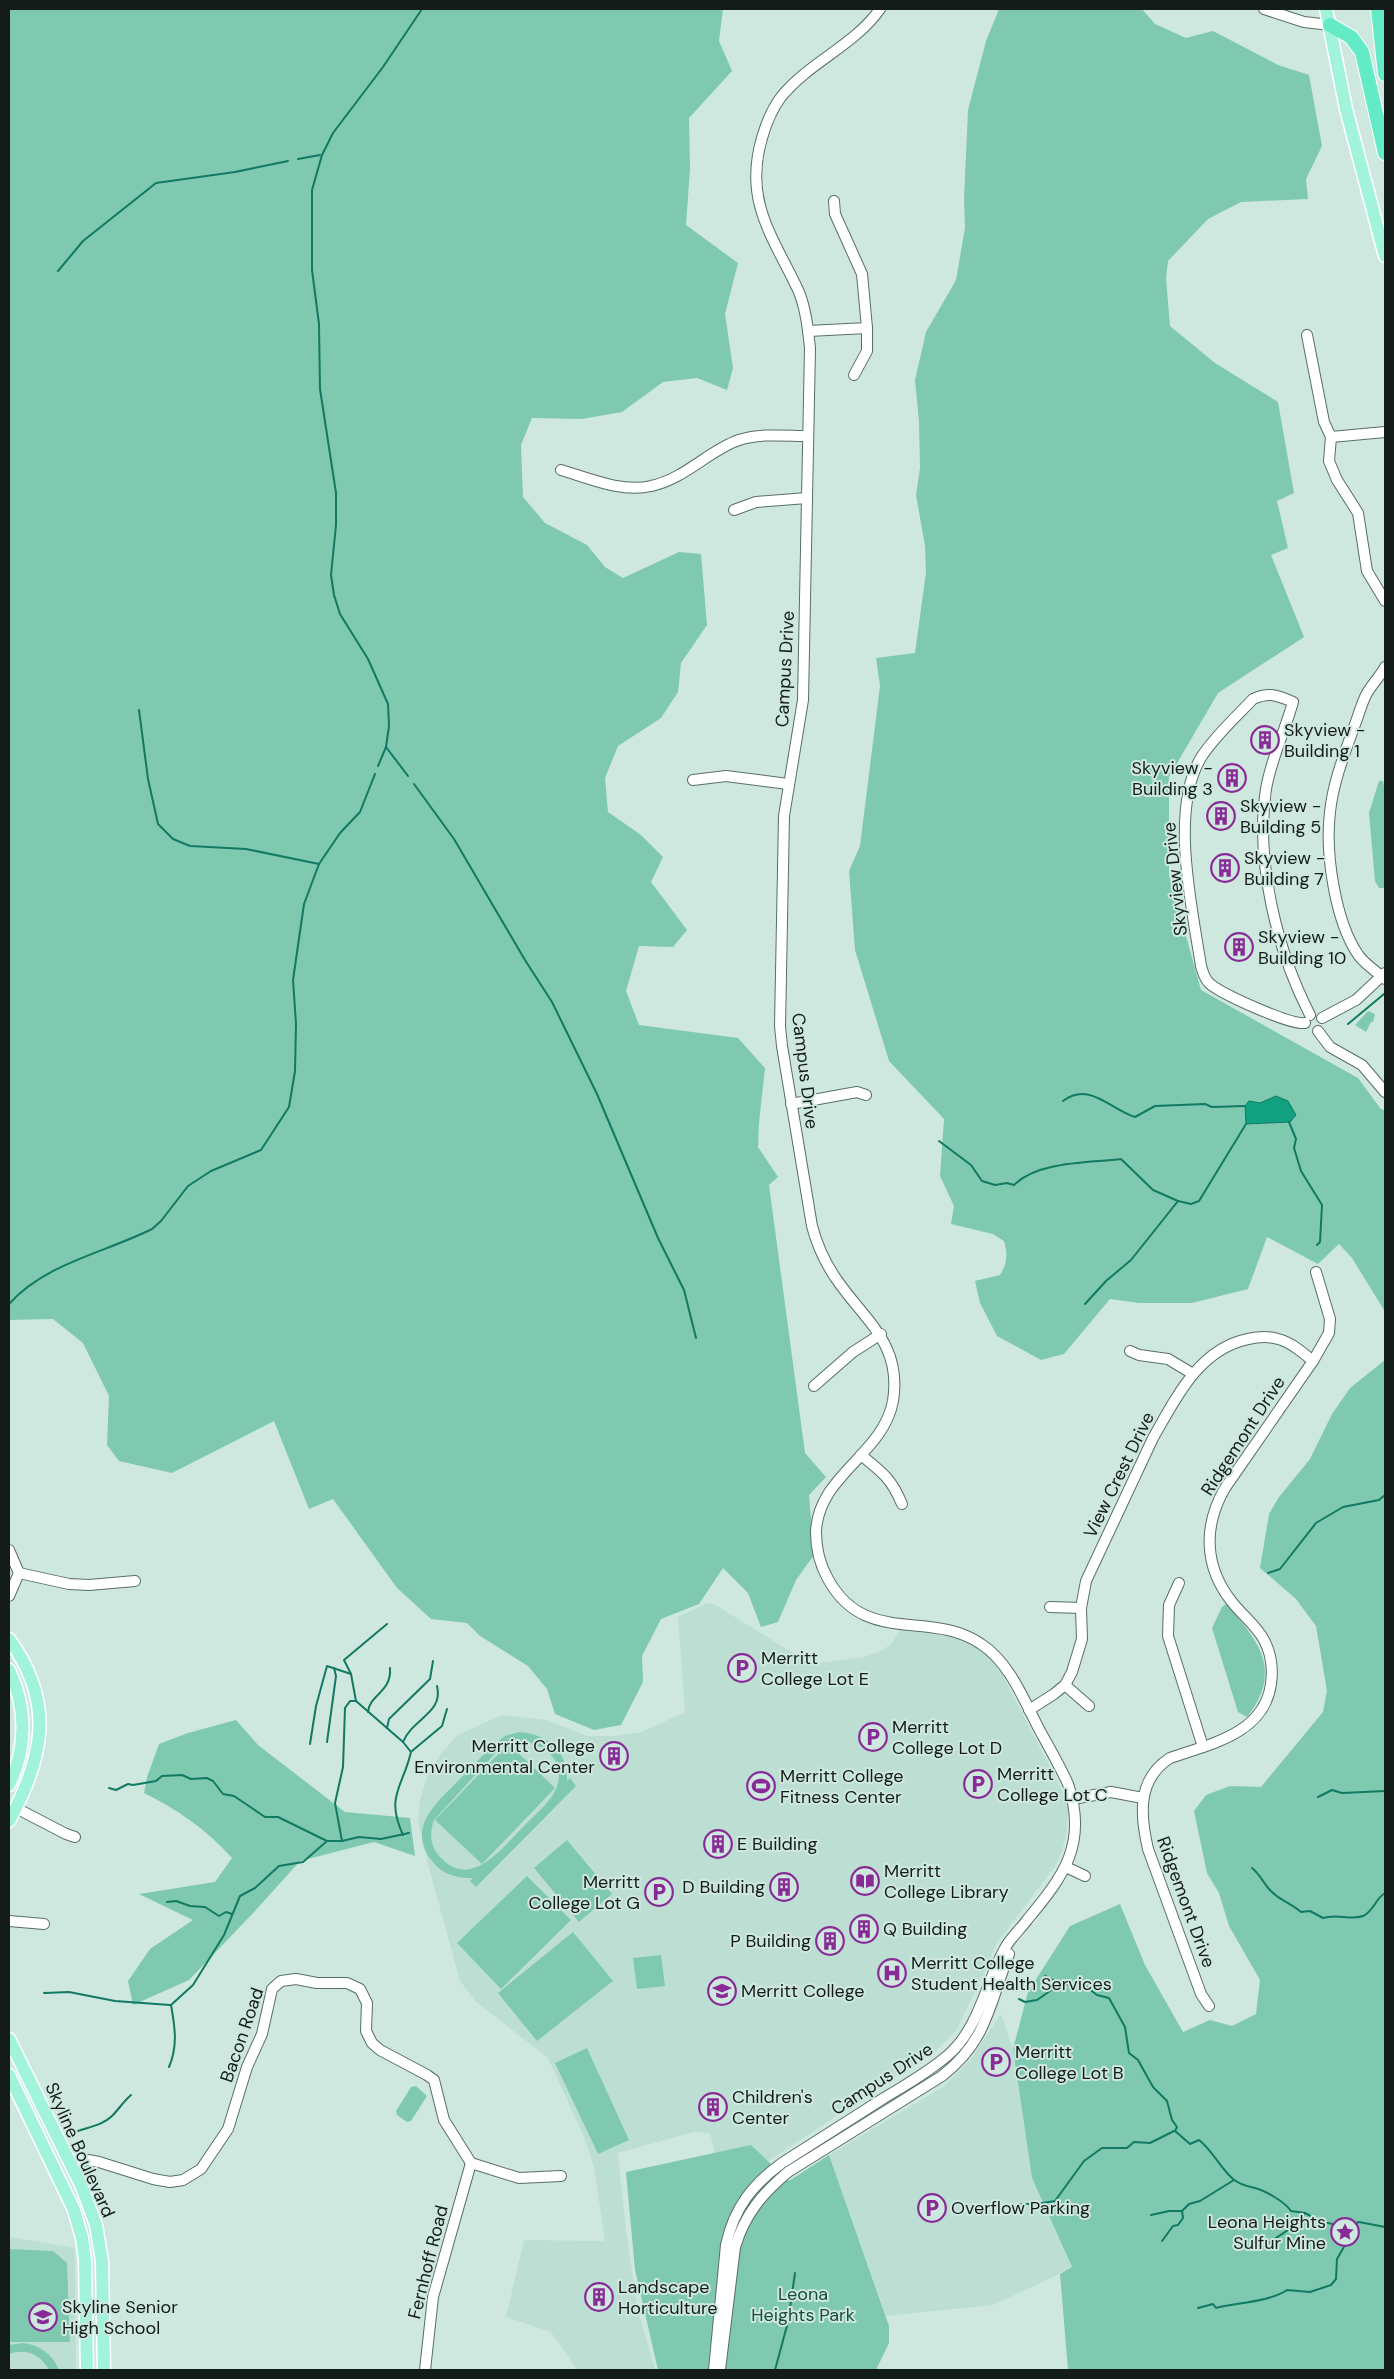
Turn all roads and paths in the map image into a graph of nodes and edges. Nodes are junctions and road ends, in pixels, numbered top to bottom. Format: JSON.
{"nodes":[{"id":1,"x":880,"y":9,"type":"edge"},
{"id":2,"x":1264,"y":9,"type":"edge"},
{"id":3,"x":1326,"y":9,"type":"edge"},
{"id":4,"x":1378,"y":9,"type":"edge"},
{"id":5,"x":1330,"y":25,"type":"junction"},
{"id":6,"x":1385,"y":74,"type":"edge"},
{"id":7,"x":1385,"y":153,"type":"edge"},
{"id":8,"x":834,"y":201,"type":"dead end"},
{"id":9,"x":1385,"y":256,"type":"edge"},
{"id":10,"x":867,"y":328,"type":"junction"},
{"id":11,"x":808,"y":331,"type":"junction"},
{"id":12,"x":1307,"y":334,"type":"dead end"},
{"id":13,"x":854,"y":375,"type":"dead end"},
{"id":14,"x":1385,"y":432,"type":"edge"},
{"id":15,"x":808,"y":436,"type":"junction"},
{"id":16,"x":1332,"y":437,"type":"junction"},
{"id":17,"x":561,"y":470,"type":"dead end"},
{"id":18,"x":807,"y":498,"type":"junction"},
{"id":19,"x":734,"y":510,"type":"dead end"},
{"id":20,"x":1385,"y":601,"type":"edge"},
{"id":21,"x":1385,"y":667,"type":"edge"},
{"id":22,"x":693,"y":780,"type":"dead end"},
{"id":23,"x":788,"y":784,"type":"junction"},
{"id":24,"x":1384,"y":976,"type":"edge"},
{"id":25,"x":1322,"y":1018,"type":"junction"},
{"id":26,"x":1308,"y":1019,"type":"junction"},
{"id":27,"x":1318,"y":1030,"type":"junction"},
{"id":28,"x":1385,"y":1092,"type":"edge"},
{"id":29,"x":866,"y":1095,"type":"dead end"},
{"id":30,"x":791,"y":1104,"type":"junction"},
{"id":31,"x":1316,"y":1272,"type":"dead end"},
{"id":32,"x":881,"y":1334,"type":"junction"},
{"id":33,"x":1130,"y":1351,"type":"dead end"},
{"id":34,"x":1313,"y":1361,"type":"junction"},
{"id":35,"x":1193,"y":1374,"type":"junction"},
{"id":36,"x":814,"y":1386,"type":"dead end"},
{"id":37,"x":861,"y":1455,"type":"junction"},
{"id":38,"x":902,"y":1504,"type":"dead end"},
{"id":39,"x":9,"y":1550,"type":"edge"},
{"id":40,"x":19,"y":1573,"type":"junction"},
{"id":41,"x":134,"y":1582,"type":"dead end"},
{"id":42,"x":1179,"y":1583,"type":"dead end"},
{"id":43,"x":9,"y":1596,"type":"edge"},
{"id":44,"x":1050,"y":1607,"type":"dead end"},
{"id":45,"x":1081,"y":1608,"type":"junction"},
{"id":46,"x":9,"y":1639,"type":"edge"},
{"id":47,"x":9,"y":1670,"type":"edge"},
{"id":48,"x":1065,"y":1685,"type":"junction"},
{"id":49,"x":1089,"y":1706,"type":"dead end"},
{"id":50,"x":1029,"y":1710,"type":"junction"},
{"id":51,"x":1203,"y":1747,"type":"junction"},
{"id":52,"x":9,"y":1785,"type":"edge"},
{"id":53,"x":1143,"y":1798,"type":"junction"},
{"id":54,"x":1073,"y":1799,"type":"junction"},
{"id":55,"x":16,"y":1808,"type":"junction"},
{"id":56,"x":9,"y":1821,"type":"edge"},
{"id":57,"x":75,"y":1837,"type":"dead end"},
{"id":58,"x":1066,"y":1867,"type":"junction"},
{"id":59,"x":1085,"y":1876,"type":"dead end"},
{"id":60,"x":9,"y":1921,"type":"edge"},
{"id":61,"x":44,"y":1924,"type":"dead end"},
{"id":62,"x":1016,"y":1934,"type":"junction"},
{"id":63,"x":1210,"y":2006,"type":"dead end"},
{"id":64,"x":9,"y":2038,"type":"edge"},
{"id":65,"x":9,"y":2075,"type":"edge"},
{"id":66,"x":70,"y":2163,"type":"junction"},
{"id":67,"x":471,"y":2163,"type":"junction"},
{"id":68,"x":561,"y":2176,"type":"dead end"},
{"id":69,"x":87,"y":2370,"type":"edge"},
{"id":70,"x":104,"y":2370,"type":"edge"},
{"id":71,"x":426,"y":2370,"type":"edge"},
{"id":72,"x":714,"y":2370,"type":"edge"},
{"id":73,"x":720,"y":2370,"type":"edge"}],
"edges":[{"from":1,"to":11,"type":"street","name":"Campus Drive"},
{"from":2,"to":5,"type":"street"},
{"from":3,"to":5,"type":"main road"},
{"from":4,"to":6,"type":"highway"},
{"from":5,"to":7,"type":"highway"},
{"from":5,"to":9,"type":"main road"},
{"from":8,"to":10,"type":"street"},
{"from":10,"to":11,"type":"street"},
{"from":10,"to":13,"type":"street"},
{"from":11,"to":15,"type":"street","name":"Campus Drive"},
{"from":12,"to":16,"type":"street"},
{"from":14,"to":16,"type":"street"},
{"from":15,"to":17,"type":"street"},
{"from":15,"to":18,"type":"street","name":"Campus Drive"},
{"from":16,"to":20,"type":"street"},
{"from":18,"to":19,"type":"street"},
{"from":18,"to":23,"type":"street","name":"Campus Drive"},
{"from":21,"to":24,"type":"street"},
{"from":22,"to":23,"type":"street"},
{"from":23,"to":30,"type":"street","name":"Campus Drive"},
{"from":24,"to":25,"type":"street"},
{"from":25,"to":26,"type":"street"},
{"from":25,"to":27,"type":"street"},
{"from":26,"to":26,"type":"street","name":"Skyview Drive"},
{"from":26,"to":27,"type":"street"},
{"from":27,"to":28,"type":"street"},
{"from":29,"to":30,"type":"street"},
{"from":30,"to":32,"type":"street","name":"Campus Drive"},
{"from":31,"to":34,"type":"street","name":"Ridgemont Drive"},
{"from":32,"to":36,"type":"street"},
{"from":32,"to":37,"type":"street","name":"Campus Drive"},
{"from":33,"to":35,"type":"street"},
{"from":34,"to":35,"type":"street","name":"View Crest Drive"},
{"from":34,"to":51,"type":"street","name":"Ridgemont Drive"},
{"from":35,"to":45,"type":"street","name":"View Crest Drive"},
{"from":37,"to":38,"type":"street"},
{"from":37,"to":50,"type":"street","name":"Campus Drive"},
{"from":39,"to":40,"type":"street"},
{"from":40,"to":41,"type":"street"},
{"from":40,"to":43,"type":"street"},
{"from":42,"to":51,"type":"street"},
{"from":44,"to":45,"type":"street"},
{"from":45,"to":48,"type":"street","name":"View Crest Drive"},
{"from":46,"to":55,"type":"main road"},
{"from":47,"to":52,"type":"main road"},
{"from":48,"to":49,"type":"street"},
{"from":48,"to":50,"type":"street","name":"View Crest Drive"},
{"from":50,"to":54,"type":"street","name":"Campus Drive"},
{"from":51,"to":53,"type":"street","name":"Ridgemont Drive"},
{"from":53,"to":54,"type":"street"},
{"from":53,"to":63,"type":"street","name":"Ridgemont Drive"},
{"from":54,"to":58,"type":"street","name":"Campus Drive"},
{"from":55,"to":56,"type":"main road"},
{"from":55,"to":57,"type":"street"},
{"from":58,"to":59,"type":"street"},
{"from":58,"to":62,"type":"street","name":"Campus Drive"},
{"from":60,"to":61,"type":"street"},
{"from":62,"to":72,"type":"street","name":"Campus Drive"},
{"from":62,"to":73,"type":"street","name":"Campus Drive"},
{"from":64,"to":66,"type":"main road","name":"Skyline Boulevard"},
{"from":65,"to":69,"type":"main road","name":"Skyline Boulevard"},
{"from":66,"to":67,"type":"street","name":"Bacon Road"},
{"from":66,"to":70,"type":"main road","name":"Skyline Boulevard"},
{"from":67,"to":68,"type":"street"},
{"from":67,"to":71,"type":"street","name":"Fernhoff Road"}]}
